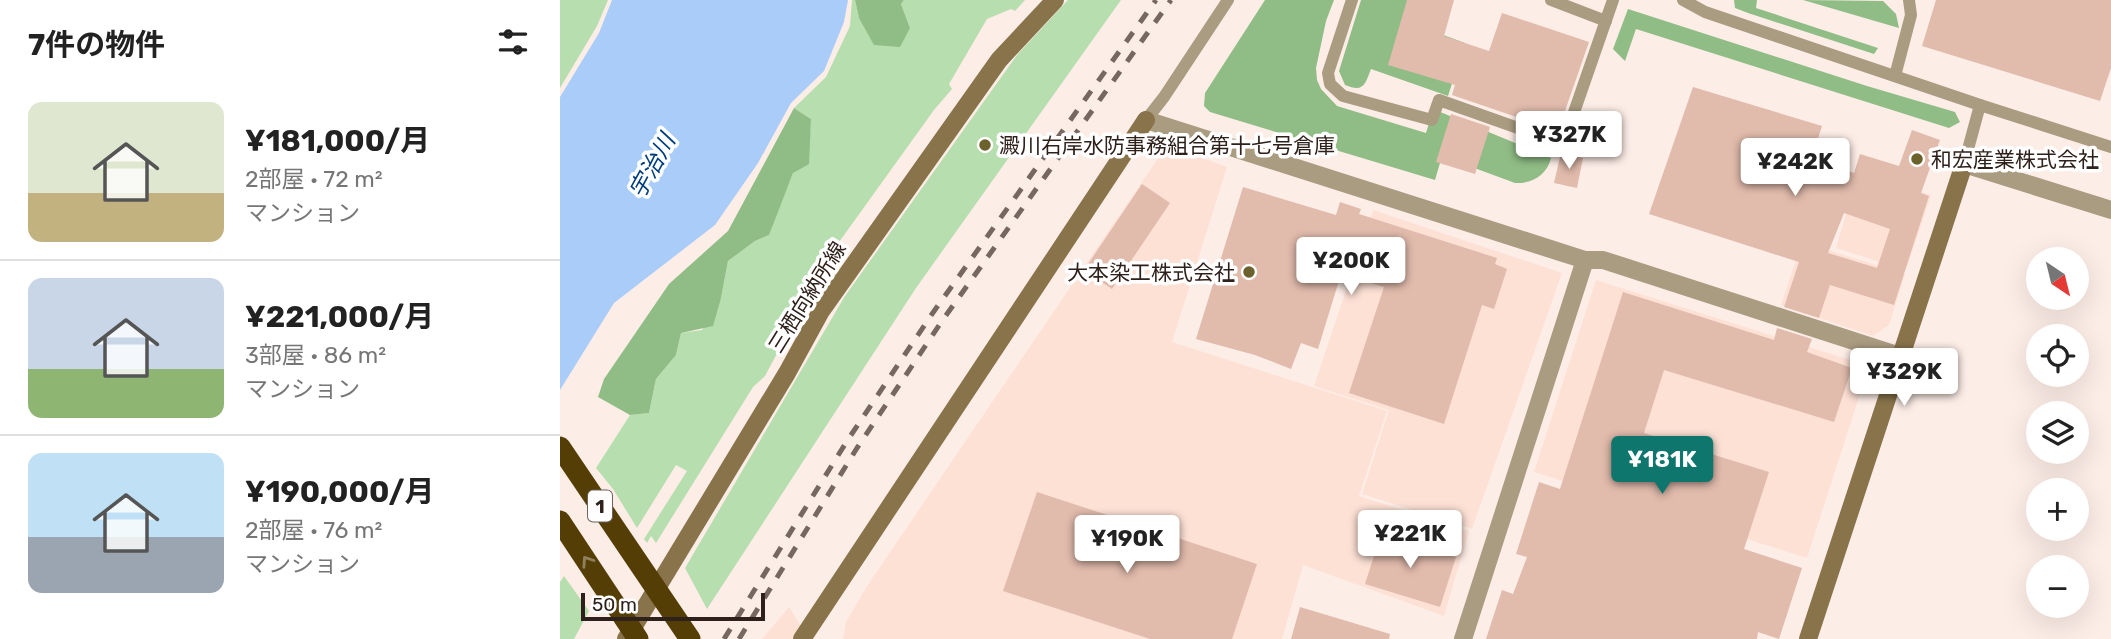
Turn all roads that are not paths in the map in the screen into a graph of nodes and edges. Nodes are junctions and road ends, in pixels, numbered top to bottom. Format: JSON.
{"nodes":[{"id":1,"x":1055,"y":0,"type":"edge"},
{"id":2,"x":1228,"y":0,"type":"edge"},
{"id":3,"x":1352,"y":0,"type":"edge"},
{"id":4,"x":1551,"y":0,"type":"edge"},
{"id":5,"x":1613,"y":0,"type":"edge"},
{"id":6,"x":1683,"y":0,"type":"edge"},
{"id":7,"x":1909,"y":0,"type":"edge"},
{"id":8,"x":1707,"y":6,"type":"edge"},
{"id":9,"x":1606,"y":21,"type":"junction"},
{"id":10,"x":1895,"y":76,"type":"junction"},
{"id":11,"x":1980,"y":105,"type":"junction"},
{"id":12,"x":1146,"y":120,"type":"junction"},
{"id":13,"x":2111,"y":147,"type":"edge"},
{"id":14,"x":1964,"y":164,"type":"junction"},
{"id":15,"x":2111,"y":210,"type":"edge"},
{"id":16,"x":1585,"y":260,"type":"junction"},
{"id":17,"x":1900,"y":356,"type":"junction"},
{"id":18,"x":560,"y":447,"type":"edge"},
{"id":19,"x":560,"y":521,"type":"edge"},
{"id":20,"x":656,"y":590,"type":"junction"},
{"id":21,"x":632,"y":636,"type":"edge"},
{"id":22,"x":690,"y":639,"type":"edge"},
{"id":23,"x":802,"y":639,"type":"edge"},
{"id":24,"x":1464,"y":639,"type":"edge"},
{"id":25,"x":1808,"y":639,"type":"edge"}],
"edges":[{"from":1,"to":20,"type":"street","name":"三栖向納所線"},
{"from":2,"to":12,"type":"lane"},
{"from":3,"to":9,"type":"lane"},
{"from":4,"to":9,"type":"lane"},
{"from":5,"to":9,"type":"lane"},
{"from":6,"to":8,"type":"lane"},
{"from":7,"to":10,"type":"lane"},
{"from":8,"to":10,"type":"lane"},
{"from":10,"to":11,"type":"lane"},
{"from":11,"to":13,"type":"lane"},
{"from":11,"to":14,"type":"lane"},
{"from":12,"to":16,"type":"street"},
{"from":12,"to":23,"type":"street"},
{"from":14,"to":15,"type":"street"},
{"from":14,"to":17,"type":"street"},
{"from":16,"to":17,"type":"street"},
{"from":16,"to":24,"type":"street"},
{"from":17,"to":25,"type":"street"},
{"from":18,"to":20,"type":"highway","number":"1"},
{"from":21,"to":19,"type":"highway","number":"1","one_way":true},
{"from":20,"to":21,"type":"street","name":"三栖向納所線"},
{"from":20,"to":22,"type":"highway","number":"1"}]}
